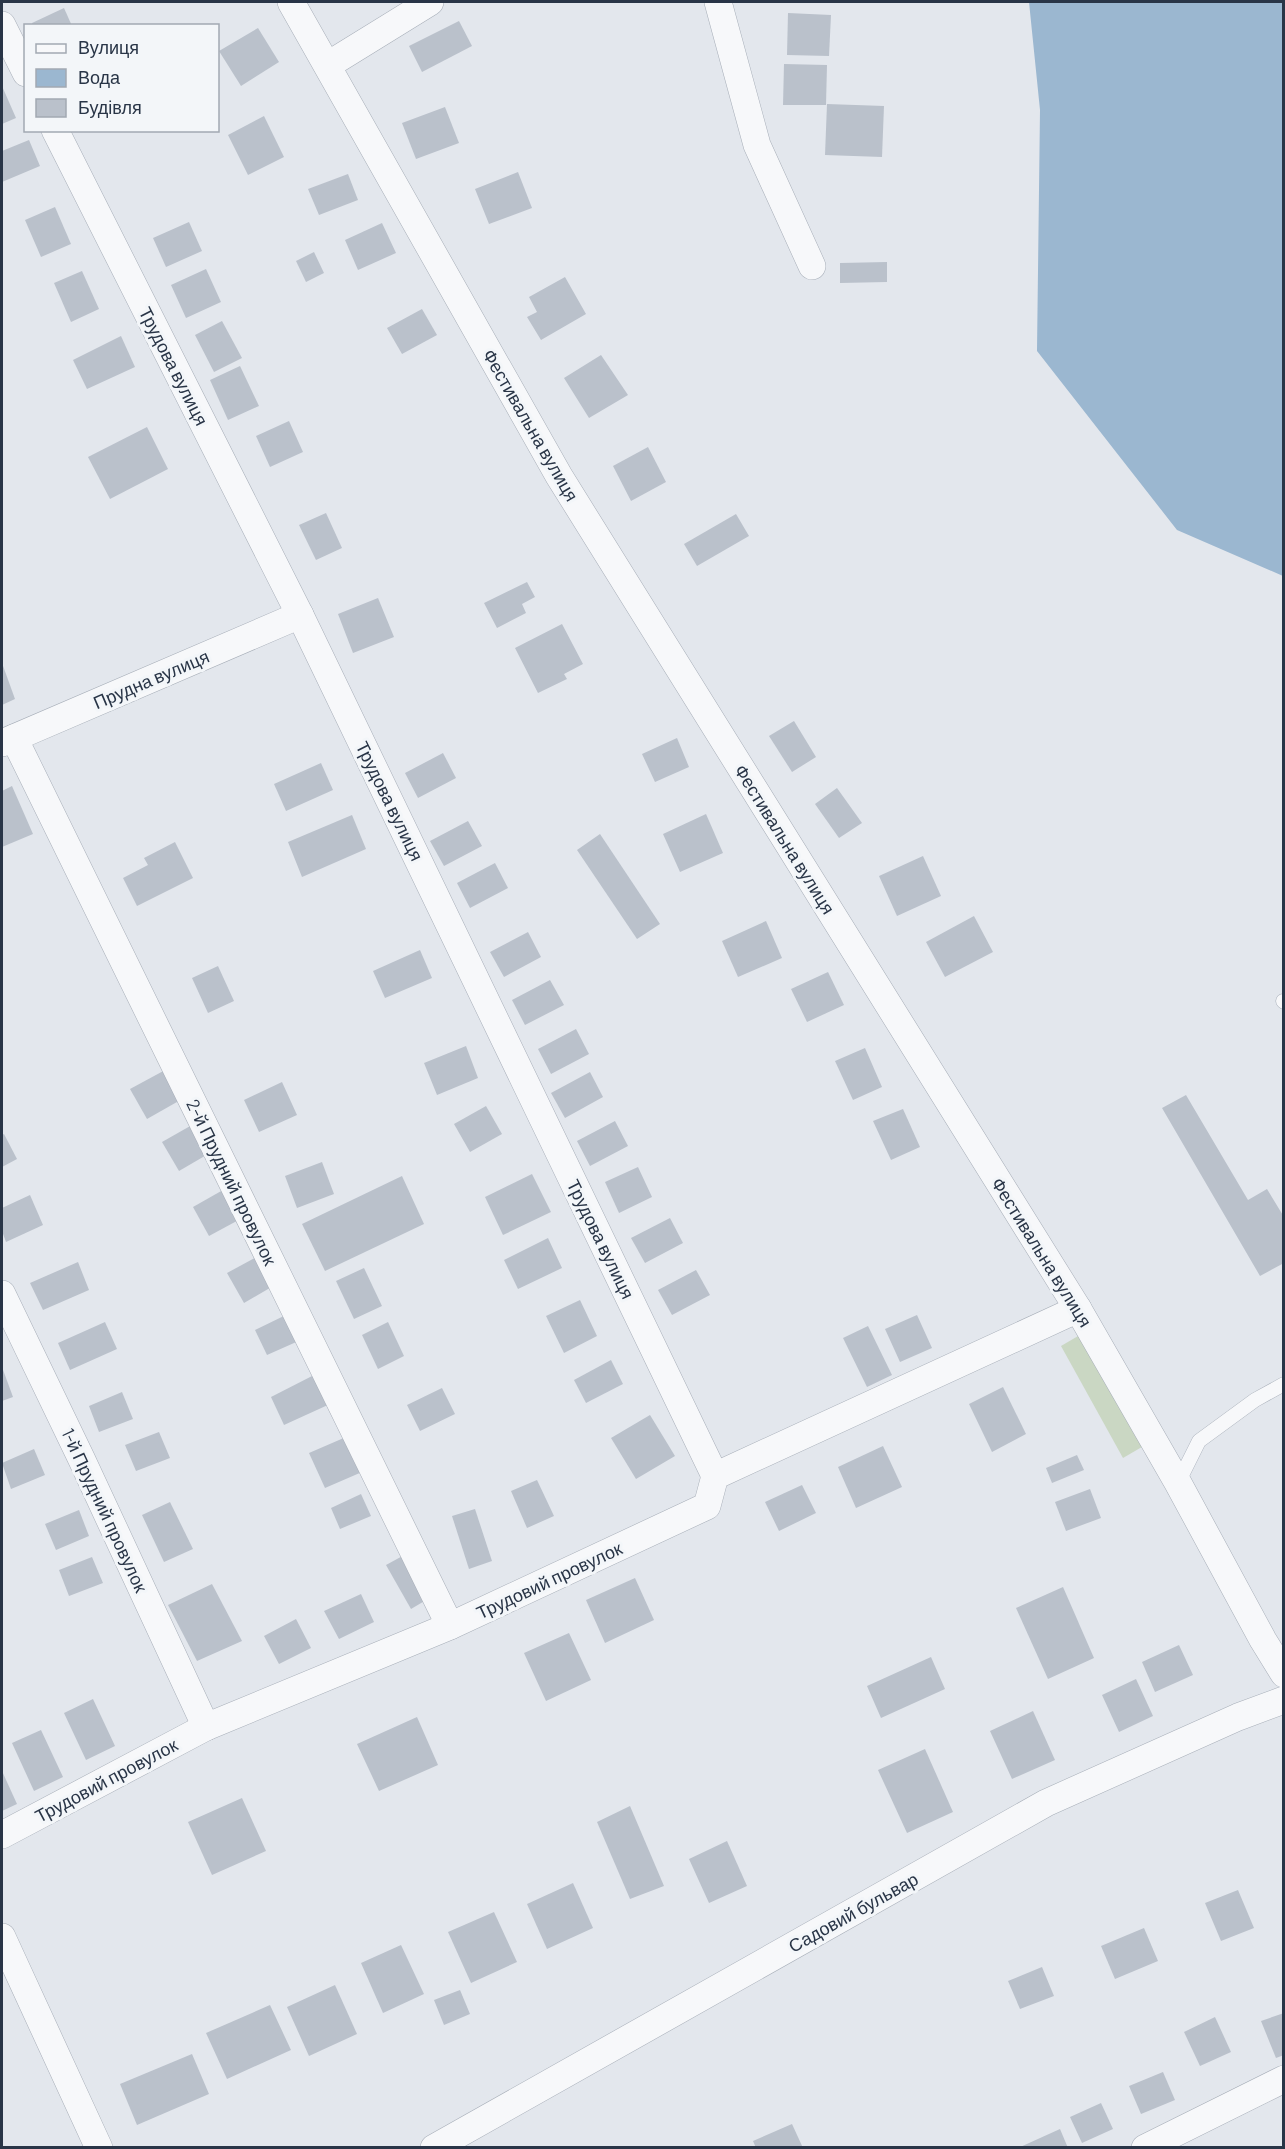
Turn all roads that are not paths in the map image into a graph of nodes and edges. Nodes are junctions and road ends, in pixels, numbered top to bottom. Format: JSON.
{"nodes":[{"id":1,"x":291,"y":2,"type":"edge"},
{"id":2,"x":430,"y":2,"type":"edge"},
{"id":3,"x":717,"y":2,"type":"edge"},
{"id":4,"x":2,"y":25,"type":"edge"},
{"id":5,"x":328,"y":65,"type":"junction"},
{"id":6,"x":24,"y":69,"type":"edge"},
{"id":7,"x":56,"y":132,"type":"edge"},
{"id":8,"x":812,"y":266,"type":"dead end"},
{"id":9,"x":300,"y":615,"type":"junction"},
{"id":10,"x":8,"y":741,"type":"edge"},
{"id":11,"x":2,"y":1294,"type":"edge"},
{"id":12,"x":1078,"y":1309,"type":"junction"},
{"id":13,"x":1284,"y":1384,"type":"edge"},
{"id":14,"x":715,"y":1476,"type":"junction"},
{"id":15,"x":1178,"y":1483,"type":"junction"},
{"id":16,"x":450,"y":1626,"type":"junction"},
{"id":17,"x":1284,"y":1674,"type":"edge"},
{"id":18,"x":1284,"y":1700,"type":"edge"},
{"id":19,"x":206,"y":1727,"type":"junction"},
{"id":20,"x":2,"y":1835,"type":"edge"},
{"id":21,"x":2,"y":1937,"type":"edge"},
{"id":22,"x":1284,"y":2079,"type":"edge"},
{"id":23,"x":99,"y":2148,"type":"edge"},
{"id":24,"x":434,"y":2148,"type":"edge"},
{"id":25,"x":1145,"y":2148,"type":"edge"}],
"edges":[{"from":1,"to":5,"type":"street","name":"Фестивальна вулиця"},
{"from":2,"to":5,"type":"street"},
{"from":3,"to":8,"type":"street"},
{"from":4,"to":6,"type":"street"},
{"from":5,"to":12,"type":"street","name":"Фестивальна вулиця"},
{"from":7,"to":9,"type":"street","name":"Трудова вулиця"},
{"from":9,"to":10,"type":"street","name":"Прудна вулиця"},
{"from":9,"to":14,"type":"street","name":"Трудова вулиця"},
{"from":10,"to":16,"type":"street","name":"2-й Прудний провулок"},
{"from":11,"to":19,"type":"street","name":"1-й Прудний провулок"},
{"from":12,"to":14,"type":"street"},
{"from":12,"to":15,"type":"street","name":"Фестивальна вулиця"},
{"from":13,"to":15,"type":"lane"},
{"from":14,"to":16,"type":"street","name":"Трудовий провулок"},
{"from":15,"to":17,"type":"street","name":"Фестивальна вулиця"},
{"from":16,"to":19,"type":"street","name":"Трудовий провулок"},
{"from":18,"to":24,"type":"street","name":"Садовий бульвар"},
{"from":19,"to":20,"type":"street","name":"Трудовий провулок"},
{"from":21,"to":23,"type":"street"},
{"from":22,"to":25,"type":"street"}]}
